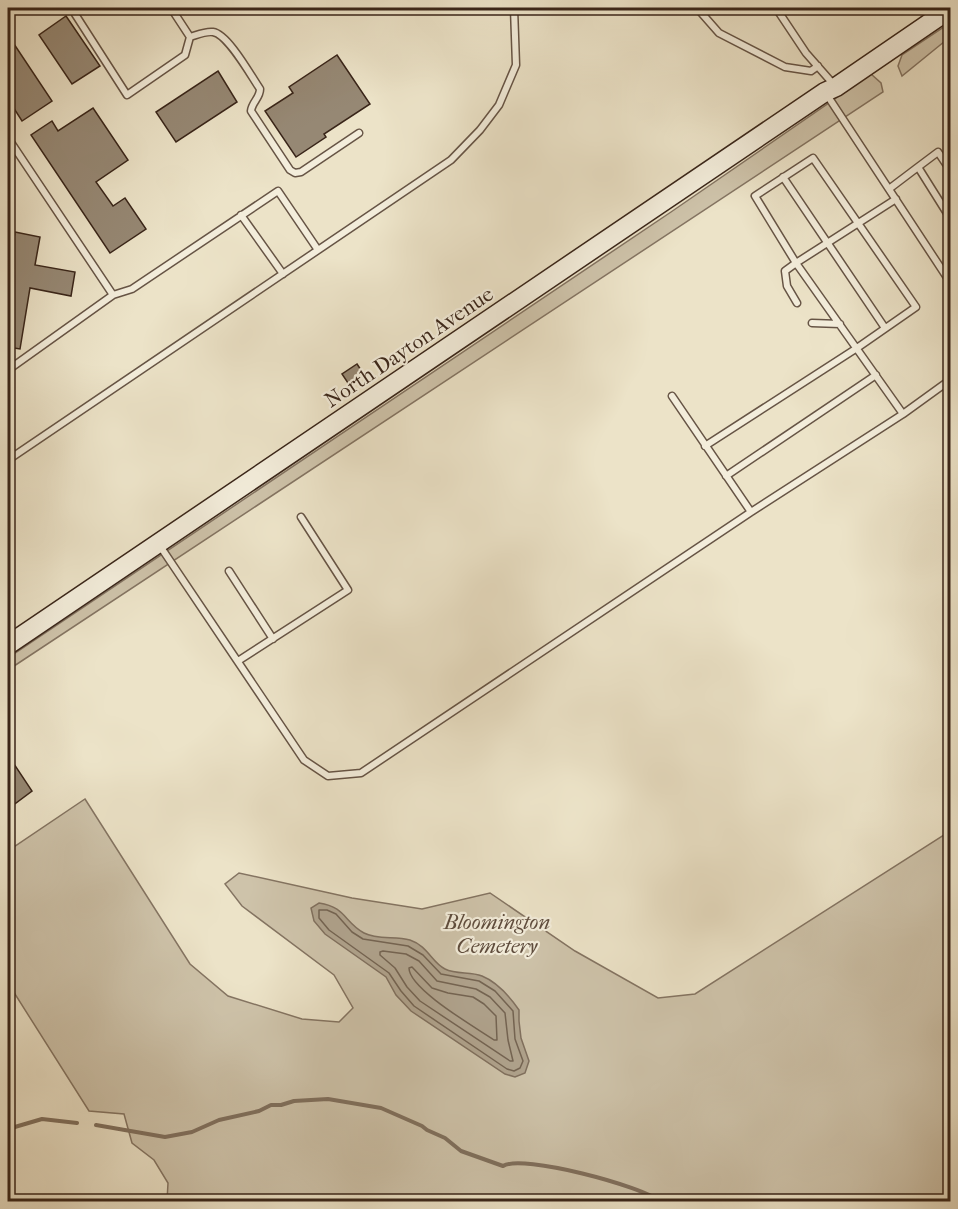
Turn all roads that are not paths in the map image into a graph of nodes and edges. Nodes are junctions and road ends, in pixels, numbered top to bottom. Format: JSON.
{"nodes":[{"id":1,"x":84,"y":8,"type":"edge"},
{"id":2,"x":171,"y":8,"type":"edge"},
{"id":3,"x":514,"y":8,"type":"edge"},
{"id":4,"x":696,"y":8,"type":"edge"},
{"id":5,"x":776,"y":8,"type":"edge"},
{"id":6,"x":951,"y":9,"type":"edge"},
{"id":7,"x":190,"y":37,"type":"junction"},
{"id":8,"x":818,"y":66,"type":"junction"},
{"id":9,"x":830,"y":89,"type":"junction"},
{"id":10,"x":359,"y":133,"type":"dead end"},
{"id":11,"x":8,"y":138,"type":"edge"},
{"id":12,"x":918,"y":167,"type":"junction"},
{"id":13,"x":951,"y":170,"type":"edge"},
{"id":14,"x":783,"y":177,"type":"junction"},
{"id":15,"x":889,"y":189,"type":"junction"},
{"id":16,"x":896,"y":199,"type":"junction"},
{"id":17,"x":241,"y":215,"type":"junction"},
{"id":18,"x":951,"y":218,"type":"edge"},
{"id":19,"x":858,"y":223,"type":"junction"},
{"id":20,"x":828,"y":242,"type":"junction"},
{"id":21,"x":318,"y":250,"type":"junction"},
{"id":22,"x":796,"y":263,"type":"junction"},
{"id":23,"x":283,"y":274,"type":"junction"},
{"id":24,"x":951,"y":282,"type":"edge"},
{"id":25,"x":113,"y":295,"type":"junction"},
{"id":26,"x":798,"y":303,"type":"dead end"},
{"id":27,"x":812,"y":323,"type":"dead end"},
{"id":28,"x":840,"y":324,"type":"junction"},
{"id":29,"x":885,"y":328,"type":"junction"},
{"id":30,"x":857,"y":348,"type":"junction"},
{"id":31,"x":8,"y":370,"type":"edge"},
{"id":32,"x":876,"y":375,"type":"junction"},
{"id":33,"x":951,"y":380,"type":"edge"},
{"id":34,"x":672,"y":396,"type":"dead end"},
{"id":35,"x":903,"y":414,"type":"junction"},
{"id":36,"x":705,"y":446,"type":"junction"},
{"id":37,"x":8,"y":460,"type":"edge"},
{"id":38,"x":726,"y":476,"type":"junction"},
{"id":39,"x":751,"y":512,"type":"junction"},
{"id":40,"x":301,"y":517,"type":"dead end"},
{"id":41,"x":158,"y":544,"type":"junction"},
{"id":42,"x":229,"y":571,"type":"dead end"},
{"id":43,"x":273,"y":639,"type":"junction"},
{"id":44,"x":8,"y":645,"type":"edge"},
{"id":45,"x":238,"y":662,"type":"junction"}],
"edges":[{"from":1,"to":7,"type":"lane"},
{"from":2,"to":7,"type":"lane"},
{"from":3,"to":21,"type":"lane"},
{"from":4,"to":8,"type":"lane"},
{"from":5,"to":8,"type":"lane"},
{"from":6,"to":9,"type":"main road","name":"North Dayton Avenue"},
{"from":7,"to":10,"type":"lane"},
{"from":8,"to":9,"type":"lane"},
{"from":9,"to":15,"type":"lane"},
{"from":9,"to":41,"type":"main road","name":"North Dayton Avenue"},
{"from":11,"to":25,"type":"lane"},
{"from":12,"to":13,"type":"lane"},
{"from":12,"to":15,"type":"lane"},
{"from":12,"to":18,"type":"lane"},
{"from":14,"to":19,"type":"lane"},
{"from":14,"to":20,"type":"lane"},
{"from":14,"to":22,"type":"lane"},
{"from":15,"to":16,"type":"lane"},
{"from":16,"to":19,"type":"lane"},
{"from":16,"to":24,"type":"lane"},
{"from":17,"to":21,"type":"lane"},
{"from":17,"to":23,"type":"lane"},
{"from":17,"to":25,"type":"lane"},
{"from":19,"to":20,"type":"lane"},
{"from":19,"to":29,"type":"lane"},
{"from":20,"to":22,"type":"lane"},
{"from":20,"to":29,"type":"lane"},
{"from":21,"to":23,"type":"lane"},
{"from":22,"to":26,"type":"lane"},
{"from":22,"to":28,"type":"lane"},
{"from":23,"to":37,"type":"lane"},
{"from":25,"to":31,"type":"lane"},
{"from":27,"to":28,"type":"lane"},
{"from":28,"to":30,"type":"lane"},
{"from":29,"to":30,"type":"lane"},
{"from":30,"to":32,"type":"lane"},
{"from":30,"to":36,"type":"lane"},
{"from":32,"to":35,"type":"lane"},
{"from":32,"to":38,"type":"lane"},
{"from":33,"to":35,"type":"lane"},
{"from":34,"to":36,"type":"lane"},
{"from":35,"to":39,"type":"lane"},
{"from":36,"to":38,"type":"lane"},
{"from":38,"to":39,"type":"lane"},
{"from":39,"to":45,"type":"lane"},
{"from":40,"to":43,"type":"lane"},
{"from":41,"to":44,"type":"main road","name":"North Dayton Avenue"},
{"from":41,"to":45,"type":"lane"},
{"from":42,"to":43,"type":"lane"},
{"from":43,"to":45,"type":"lane"}]}
